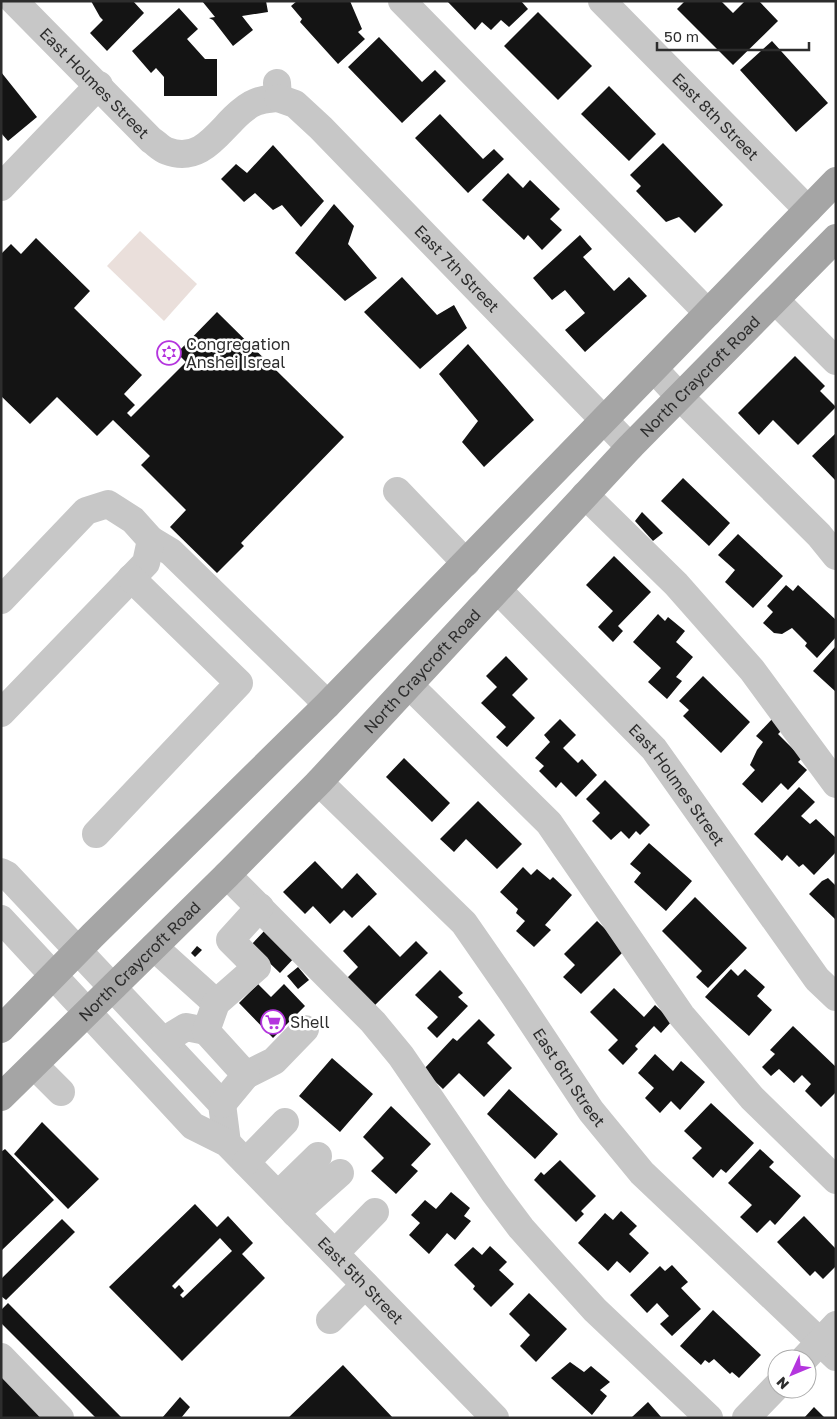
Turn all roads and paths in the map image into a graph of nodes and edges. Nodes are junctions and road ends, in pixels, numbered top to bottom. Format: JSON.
{"nodes":[{"id":1,"x":14,"y":1,"type":"edge"},
{"id":2,"x":402,"y":1,"type":"edge"},
{"id":3,"x":602,"y":1,"type":"edge"},
{"id":4,"x":99,"y":86,"type":"junction"},
{"id":5,"x":278,"y":91,"type":"joint"},
{"id":6,"x":836,"y":181,"type":"edge"},
{"id":7,"x":1,"y":187,"type":"edge"},
{"id":8,"x":808,"y":210,"type":"junction"},
{"id":9,"x":836,"y":238,"type":"edge"},
{"id":10,"x":775,"y":300,"type":"junction"},
{"id":11,"x":708,"y":313,"type":"junction"},
{"id":12,"x":836,"y":361,"type":"edge"},
{"id":13,"x":654,"y":369,"type":"junction"},
{"id":14,"x":680,"y":397,"type":"junction"},
{"id":15,"x":604,"y":419,"type":"junction"},
{"id":16,"x":630,"y":447,"type":"junction"},
{"id":17,"x":397,"y":491,"type":"dead end"},
{"id":18,"x":586,"y":495,"type":"junction"},
{"id":19,"x":151,"y":540,"type":"junction"},
{"id":20,"x":836,"y":556,"type":"edge"},
{"id":21,"x":466,"y":563,"type":"junction"},
{"id":22,"x":131,"y":578,"type":"junction"},
{"id":23,"x":498,"y":590,"type":"junction"},
{"id":24,"x":1,"y":600,"type":"edge"},
{"id":25,"x":409,"y":685,"type":"junction"},
{"id":26,"x":327,"y":705,"type":"junction"},
{"id":27,"x":1,"y":713,"type":"edge"},
{"id":28,"x":319,"y":782,"type":"junction"},
{"id":29,"x":836,"y":784,"type":"edge"},
{"id":30,"x":96,"y":834,"type":"dead end"},
{"id":31,"x":1,"y":872,"type":"edge"},
{"id":32,"x":227,"y":875,"type":"junction"},
{"id":33,"x":260,"y":907,"type":"junction"},
{"id":34,"x":1,"y":919,"type":"edge"},
{"id":35,"x":154,"y":947,"type":"junction"},
{"id":36,"x":78,"y":951,"type":"junction"},
{"id":37,"x":54,"y":976,"type":"junction"},
{"id":38,"x":112,"y":988,"type":"junction"},
{"id":39,"x":836,"y":997,"type":"edge"},
{"id":40,"x":216,"y":1003,"type":"junction"},
{"id":41,"x":87,"y":1012,"type":"junction"},
{"id":42,"x":306,"y":1028,"type":"dead end"},
{"id":43,"x":1,"y":1029,"type":"edge"},
{"id":44,"x":206,"y":1031,"type":"junction"},
{"id":45,"x":163,"y":1041,"type":"junction"},
{"id":46,"x":34,"y":1065,"type":"junction"},
{"id":47,"x":246,"y":1074,"type":"junction"},
{"id":48,"x":60,"y":1092,"type":"dead end"},
{"id":49,"x":1,"y":1097,"type":"edge"},
{"id":50,"x":222,"y":1104,"type":"junction"},
{"id":51,"x":285,"y":1122,"type":"dead end"},
{"id":52,"x":227,"y":1143,"type":"junction"},
{"id":53,"x":318,"y":1156,"type":"dead end"},
{"id":54,"x":246,"y":1162,"type":"junction"},
{"id":55,"x":340,"y":1173,"type":"dead end"},
{"id":56,"x":836,"y":1180,"type":"edge"},
{"id":57,"x":287,"y":1204,"type":"junction"},
{"id":58,"x":375,"y":1212,"type":"dead end"},
{"id":59,"x":335,"y":1253,"type":"junction"},
{"id":60,"x":366,"y":1285,"type":"junction"},
{"id":61,"x":330,"y":1320,"type":"dead end"},
{"id":62,"x":824,"y":1346,"type":"edge"},
{"id":63,"x":1,"y":1357,"type":"edge"},
{"id":64,"x":767,"y":1396,"type":"edge"},
{"id":65,"x":60,"y":1418,"type":"edge"},
{"id":66,"x":495,"y":1418,"type":"edge"},
{"id":67,"x":709,"y":1418,"type":"edge"},
{"id":68,"x":746,"y":1418,"type":"edge"}],
"edges":[{"from":1,"to":4,"type":"street","name":"East Holmes Street"},
{"from":2,"to":11,"type":"street"},
{"from":3,"to":8,"type":"street","name":"East 8th Street"},
{"from":4,"to":5,"type":"street","name":"East Holmes Street"},
{"from":4,"to":7,"type":"street"},
{"from":5,"to":15,"type":"street","name":"East 7th Street"},
{"from":6,"to":8,"type":"main road"},
{"from":8,"to":11,"type":"main road"},
{"from":9,"to":10,"type":"main road","name":"North Craycroft Road"},
{"from":10,"to":12,"type":"street"},
{"from":10,"to":14,"type":"main road","name":"North Craycroft Road"},
{"from":11,"to":13,"type":"main road"},
{"from":13,"to":14,"type":"street"},
{"from":13,"to":15,"type":"main road"},
{"from":14,"to":16,"type":"main road","name":"North Craycroft Road"},
{"from":14,"to":20,"type":"street"},
{"from":15,"to":16,"type":"street","name":"East 7th Street"},
{"from":15,"to":21,"type":"main road"},
{"from":16,"to":18,"type":"main road","name":"North Craycroft Road"},
{"from":17,"to":21,"type":"street"},
{"from":18,"to":23,"type":"main road","name":"North Craycroft Road"},
{"from":18,"to":29,"type":"street"},
{"from":19,"to":22,"type":"street"},
{"from":19,"to":24,"type":"street"},
{"from":19,"to":26,"type":"street"},
{"from":21,"to":26,"type":"main road"},
{"from":22,"to":27,"type":"street"},
{"from":22,"to":30,"type":"street"},
{"from":23,"to":25,"type":"main road","name":"North Craycroft Road"},
{"from":23,"to":39,"type":"street","name":"East Holmes Street"},
{"from":25,"to":28,"type":"main road","name":"North Craycroft Road"},
{"from":25,"to":56,"type":"street"},
{"from":26,"to":36,"type":"main road"},
{"from":28,"to":32,"type":"main road","name":"North Craycroft Road"},
{"from":28,"to":62,"type":"street","name":"East 6th Street"},
{"from":31,"to":36,"type":"street"},
{"from":32,"to":33,"type":"street"},
{"from":32,"to":35,"type":"main road","name":"North Craycroft Road"},
{"from":33,"to":40,"type":"street"},
{"from":33,"to":67,"type":"street"},
{"from":34,"to":37,"type":"street","name":"East 5th Street"},
{"from":35,"to":38,"type":"main road","name":"North Craycroft Road"},
{"from":35,"to":40,"type":"street"},
{"from":36,"to":37,"type":"main road"},
{"from":36,"to":38,"type":"street"},
{"from":37,"to":41,"type":"street","name":"East 5th Street"},
{"from":37,"to":43,"type":"main road"},
{"from":38,"to":41,"type":"main road","name":"North Craycroft Road"},
{"from":38,"to":45,"type":"street"},
{"from":40,"to":44,"type":"street"},
{"from":41,"to":46,"type":"main road","name":"North Craycroft Road"},
{"from":41,"to":52,"type":"street","name":"East 5th Street"},
{"from":42,"to":47,"type":"street"},
{"from":44,"to":45,"type":"street"},
{"from":44,"to":47,"type":"street"},
{"from":45,"to":50,"type":"street"},
{"from":46,"to":48,"type":"street"},
{"from":46,"to":49,"type":"main road","name":"North Craycroft Road"},
{"from":47,"to":50,"type":"street"},
{"from":50,"to":52,"type":"street"},
{"from":51,"to":54,"type":"street"},
{"from":52,"to":54,"type":"street","name":"East 5th Street"},
{"from":53,"to":57,"type":"street"},
{"from":54,"to":57,"type":"street","name":"East 5th Street"},
{"from":55,"to":57,"type":"street"},
{"from":57,"to":59,"type":"street","name":"East 5th Street"},
{"from":58,"to":59,"type":"street"},
{"from":59,"to":60,"type":"street","name":"East 5th Street"},
{"from":60,"to":61,"type":"street"},
{"from":60,"to":66,"type":"street","name":"East 5th Street"},
{"from":63,"to":65,"type":"street"},
{"from":64,"to":68,"type":"street"}]}
